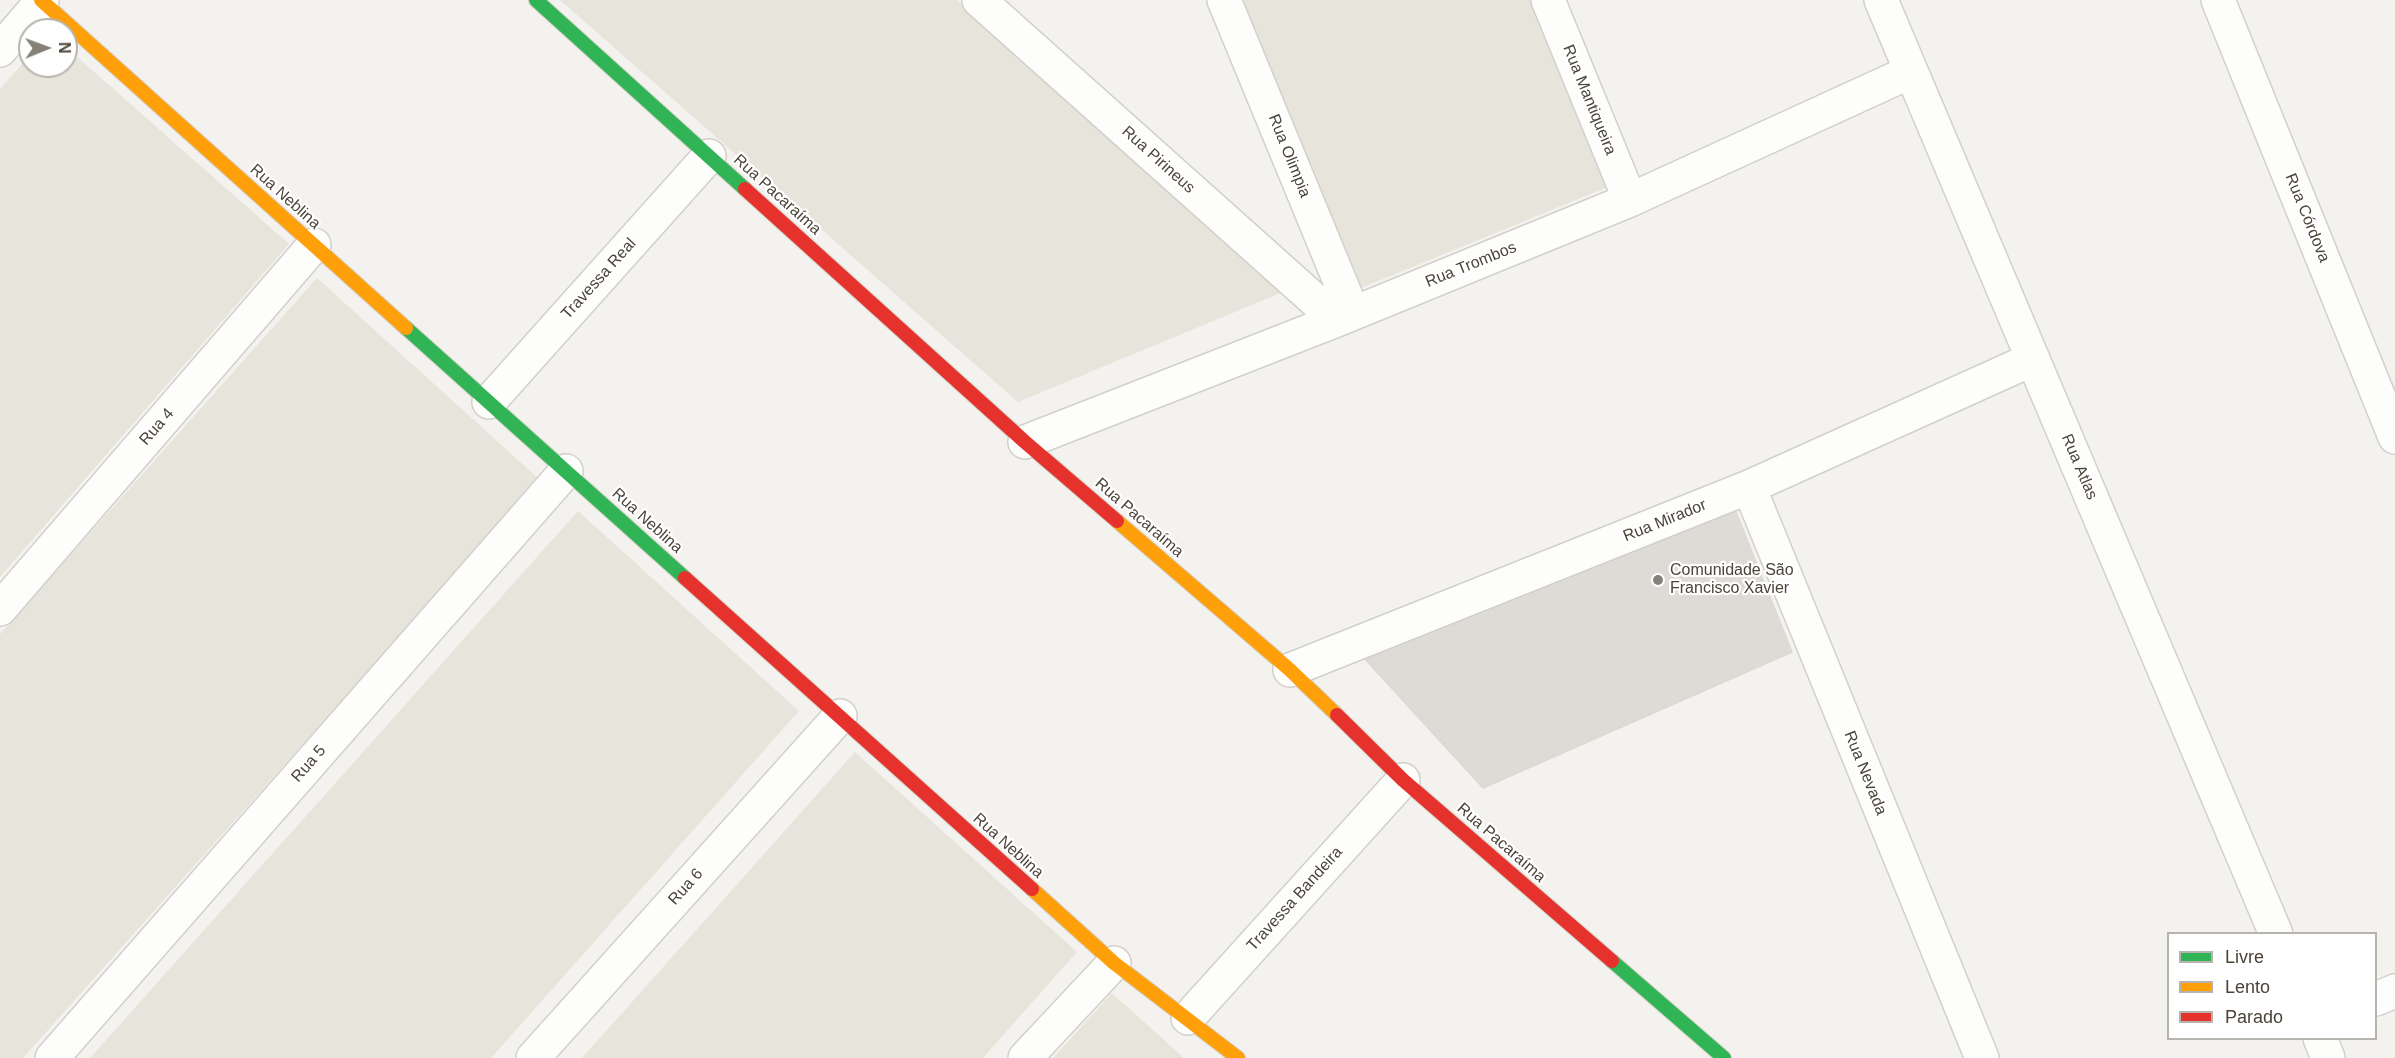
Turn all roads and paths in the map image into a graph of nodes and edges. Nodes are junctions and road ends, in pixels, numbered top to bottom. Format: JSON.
{"nodes":[{"id":1,"x":42,"y":0,"type":"edge"},
{"id":2,"x":536,"y":0,"type":"edge"},
{"id":3,"x":979,"y":0,"type":"edge"},
{"id":4,"x":1224,"y":0,"type":"edge"},
{"id":5,"x":1548,"y":0,"type":"edge"},
{"id":6,"x":1881,"y":0,"type":"edge"},
{"id":7,"x":2218,"y":0,"type":"edge"},
{"id":8,"x":0,"y":50,"type":"edge"},
{"id":9,"x":1910,"y":72,"type":"junction"},
{"id":10,"x":709,"y":156,"type":"junction"},
{"id":11,"x":1630,"y":200,"type":"junction"},
{"id":12,"x":314,"y":244,"type":"junction"},
{"id":13,"x":1345,"y":317,"type":"junction"},
{"id":14,"x":2033,"y":359,"type":"junction"},
{"id":15,"x":489,"y":402,"type":"junction"},
{"id":16,"x":2395,"y":436,"type":"edge"},
{"id":17,"x":1025,"y":442,"type":"junction"},
{"id":18,"x":566,"y":471,"type":"junction"},
{"id":19,"x":1749,"y":487,"type":"junction"},
{"id":20,"x":0,"y":609,"type":"edge"},
{"id":21,"x":1290,"y":670,"type":"junction"},
{"id":22,"x":840,"y":716,"type":"junction"},
{"id":23,"x":1403,"y":780,"type":"junction"},
{"id":24,"x":2276,"y":932,"type":"edge"},
{"id":25,"x":1114,"y":963,"type":"junction"},
{"id":26,"x":2395,"y":991,"type":"edge"},
{"id":27,"x":2377,"y":999,"type":"edge"},
{"id":28,"x":1188,"y":1018,"type":"junction"},
{"id":29,"x":2321,"y":1040,"type":"edge"},
{"id":30,"x":52,"y":1058,"type":"edge"},
{"id":31,"x":533,"y":1058,"type":"edge"},
{"id":32,"x":1025,"y":1058,"type":"edge"},
{"id":33,"x":1238,"y":1058,"type":"edge"},
{"id":34,"x":1724,"y":1058,"type":"edge"},
{"id":35,"x":1982,"y":1058,"type":"edge"},
{"id":36,"x":2328,"y":1058,"type":"edge"}],
"edges":[{"from":1,"to":8,"type":"street"},
{"from":1,"to":12,"type":"street","name":"Rua Neblina"},
{"from":2,"to":10,"type":"street","name":"Rua Pacaraíma"},
{"from":3,"to":13,"type":"street","name":"Rua Pirineus"},
{"from":4,"to":13,"type":"street","name":"Rua Olimpia"},
{"from":5,"to":11,"type":"street","name":"Rua Mantiqueira"},
{"from":6,"to":9,"type":"street","name":"Rua Atlas"},
{"from":7,"to":16,"type":"street","name":"Rua Córdova"},
{"from":9,"to":11,"type":"street","name":"Rua Trombos"},
{"from":9,"to":14,"type":"street","name":"Rua Atlas"},
{"from":10,"to":15,"type":"street","name":"Travessa Real"},
{"from":10,"to":17,"type":"street","name":"Rua Pacaraíma"},
{"from":11,"to":13,"type":"street","name":"Rua Trombos"},
{"from":12,"to":15,"type":"street","name":"Rua Neblina"},
{"from":12,"to":20,"type":"street","name":"Rua 4"},
{"from":13,"to":17,"type":"street","name":"Rua Trombos"},
{"from":14,"to":19,"type":"street","name":"Rua Mirador"},
{"from":14,"to":24,"type":"street","name":"Rua Atlas"},
{"from":15,"to":18,"type":"street","name":"Rua Neblina"},
{"from":17,"to":21,"type":"street","name":"Rua Pacaraíma"},
{"from":18,"to":22,"type":"street","name":"Rua Neblina"},
{"from":18,"to":30,"type":"street","name":"Rua 5"},
{"from":19,"to":21,"type":"street","name":"Rua Mirador"},
{"from":19,"to":35,"type":"street","name":"Rua Nevada"},
{"from":21,"to":23,"type":"street","name":"Rua Pacaraíma"},
{"from":22,"to":25,"type":"street","name":"Rua Neblina"},
{"from":22,"to":31,"type":"street","name":"Rua 6"},
{"from":23,"to":28,"type":"street","name":"Travessa Bandeira"},
{"from":23,"to":34,"type":"street","name":"Rua Pacaraíma"},
{"from":25,"to":28,"type":"street","name":"Rua Neblina"},
{"from":25,"to":32,"type":"street"},
{"from":26,"to":27,"type":"street"},
{"from":28,"to":33,"type":"street","name":"Rua Neblina"},
{"from":29,"to":36,"type":"street"}]}
